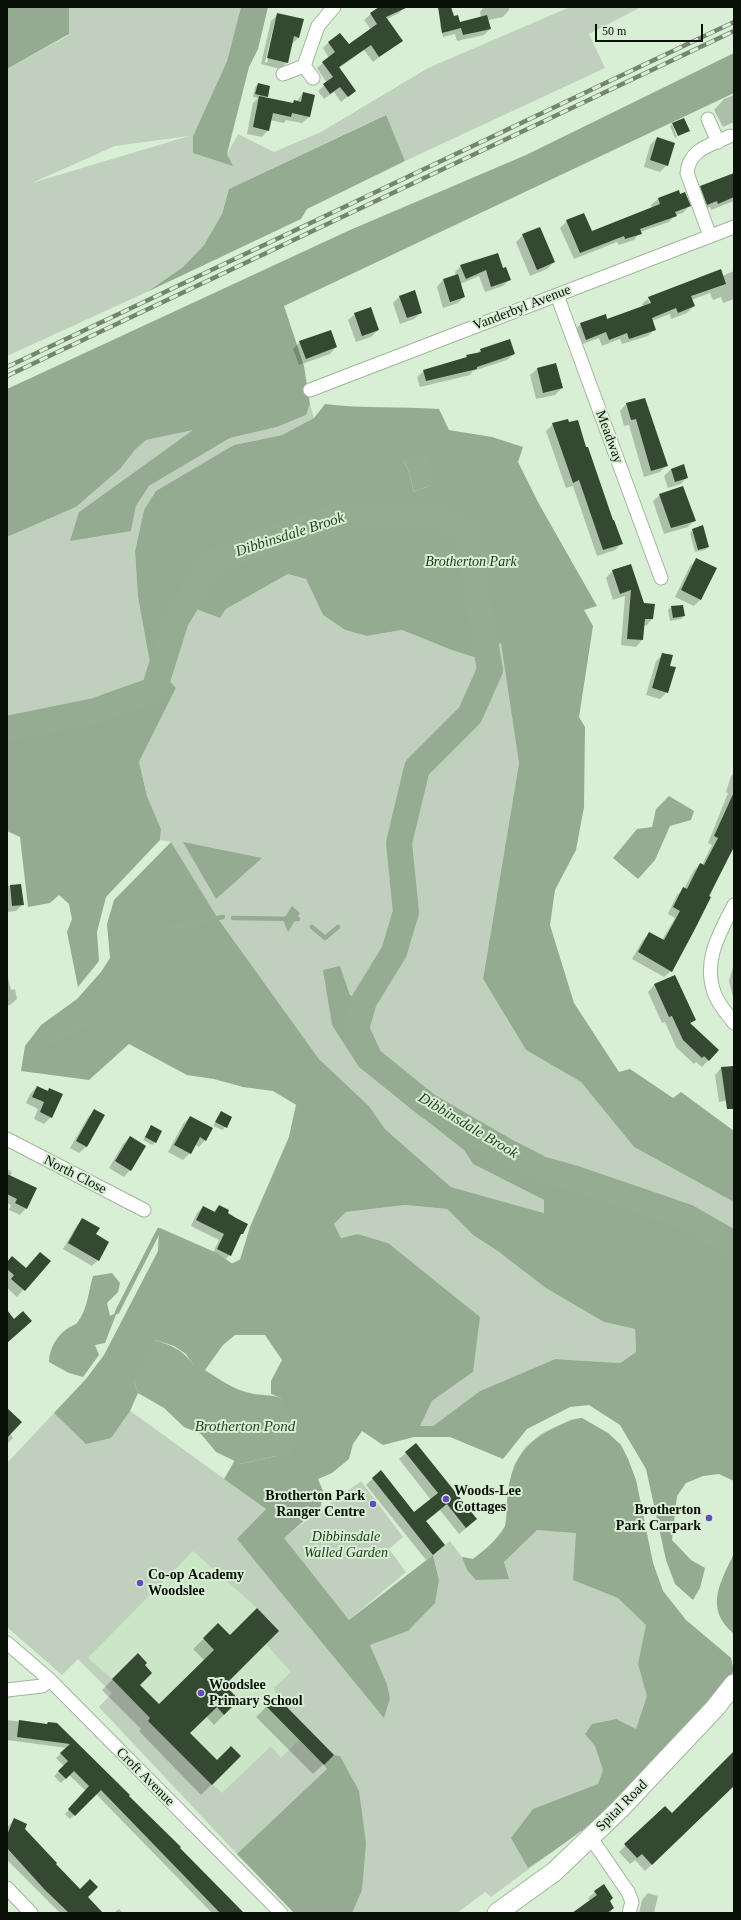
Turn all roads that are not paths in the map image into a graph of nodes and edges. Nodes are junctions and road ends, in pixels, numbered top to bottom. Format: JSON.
{"nodes":[{"id":1,"x":334,"y":7,"type":"edge"},
{"id":2,"x":304,"y":66,"type":"junction"},
{"id":3,"x":284,"y":74,"type":"dead end"},
{"id":4,"x":313,"y":78,"type":"dead end"},
{"id":5,"x":708,"y":119,"type":"dead end"},
{"id":6,"x":730,"y":136,"type":"dead end"},
{"id":7,"x":718,"y":142,"type":"junction"},
{"id":8,"x":734,"y":226,"type":"edge"},
{"id":9,"x":710,"y":236,"type":"junction"},
{"id":10,"x":557,"y":295,"type":"junction"},
{"id":11,"x":310,"y":390,"type":"dead end"},
{"id":12,"x":661,"y":578,"type":"dead end"},
{"id":13,"x":734,"y":905,"type":"edge"},
{"id":14,"x":734,"y":1023,"type":"edge"},
{"id":15,"x":7,"y":1140,"type":"edge"},
{"id":16,"x":144,"y":1210,"type":"dead end"},
{"id":17,"x":7,"y":1643,"type":"edge"},
{"id":18,"x":50,"y":1680,"type":"junction"},
{"id":19,"x":734,"y":1684,"type":"edge"},
{"id":20,"x":7,"y":1690,"type":"edge"},
{"id":21,"x":591,"y":1838,"type":"junction"},
{"id":22,"x":7,"y":1888,"type":"edge"},
{"id":23,"x":32,"y":1913,"type":"edge"},
{"id":24,"x":281,"y":1913,"type":"edge"},
{"id":25,"x":496,"y":1913,"type":"edge"},
{"id":26,"x":629,"y":1913,"type":"edge"}],
"edges":[{"from":1,"to":2,"type":"street"},
{"from":2,"to":3,"type":"street"},
{"from":2,"to":4,"type":"street"},
{"from":5,"to":7,"type":"street"},
{"from":6,"to":7,"type":"street"},
{"from":7,"to":9,"type":"street"},
{"from":8,"to":9,"type":"street","name":"Vanderbyl Avenue"},
{"from":9,"to":10,"type":"street","name":"Vanderbyl Avenue"},
{"from":10,"to":11,"type":"street","name":"Vanderbyl Avenue"},
{"from":10,"to":12,"type":"street","name":"Meadway"},
{"from":13,"to":14,"type":"street"},
{"from":15,"to":16,"type":"street","name":"North Close"},
{"from":17,"to":18,"type":"street","name":"Croft Avenue"},
{"from":18,"to":20,"type":"street"},
{"from":18,"to":24,"type":"street","name":"Croft Avenue"},
{"from":19,"to":21,"type":"main road","name":"Spital Road"},
{"from":21,"to":25,"type":"main road","name":"Spital Road"},
{"from":21,"to":26,"type":"street"},
{"from":22,"to":23,"type":"street"}]}
